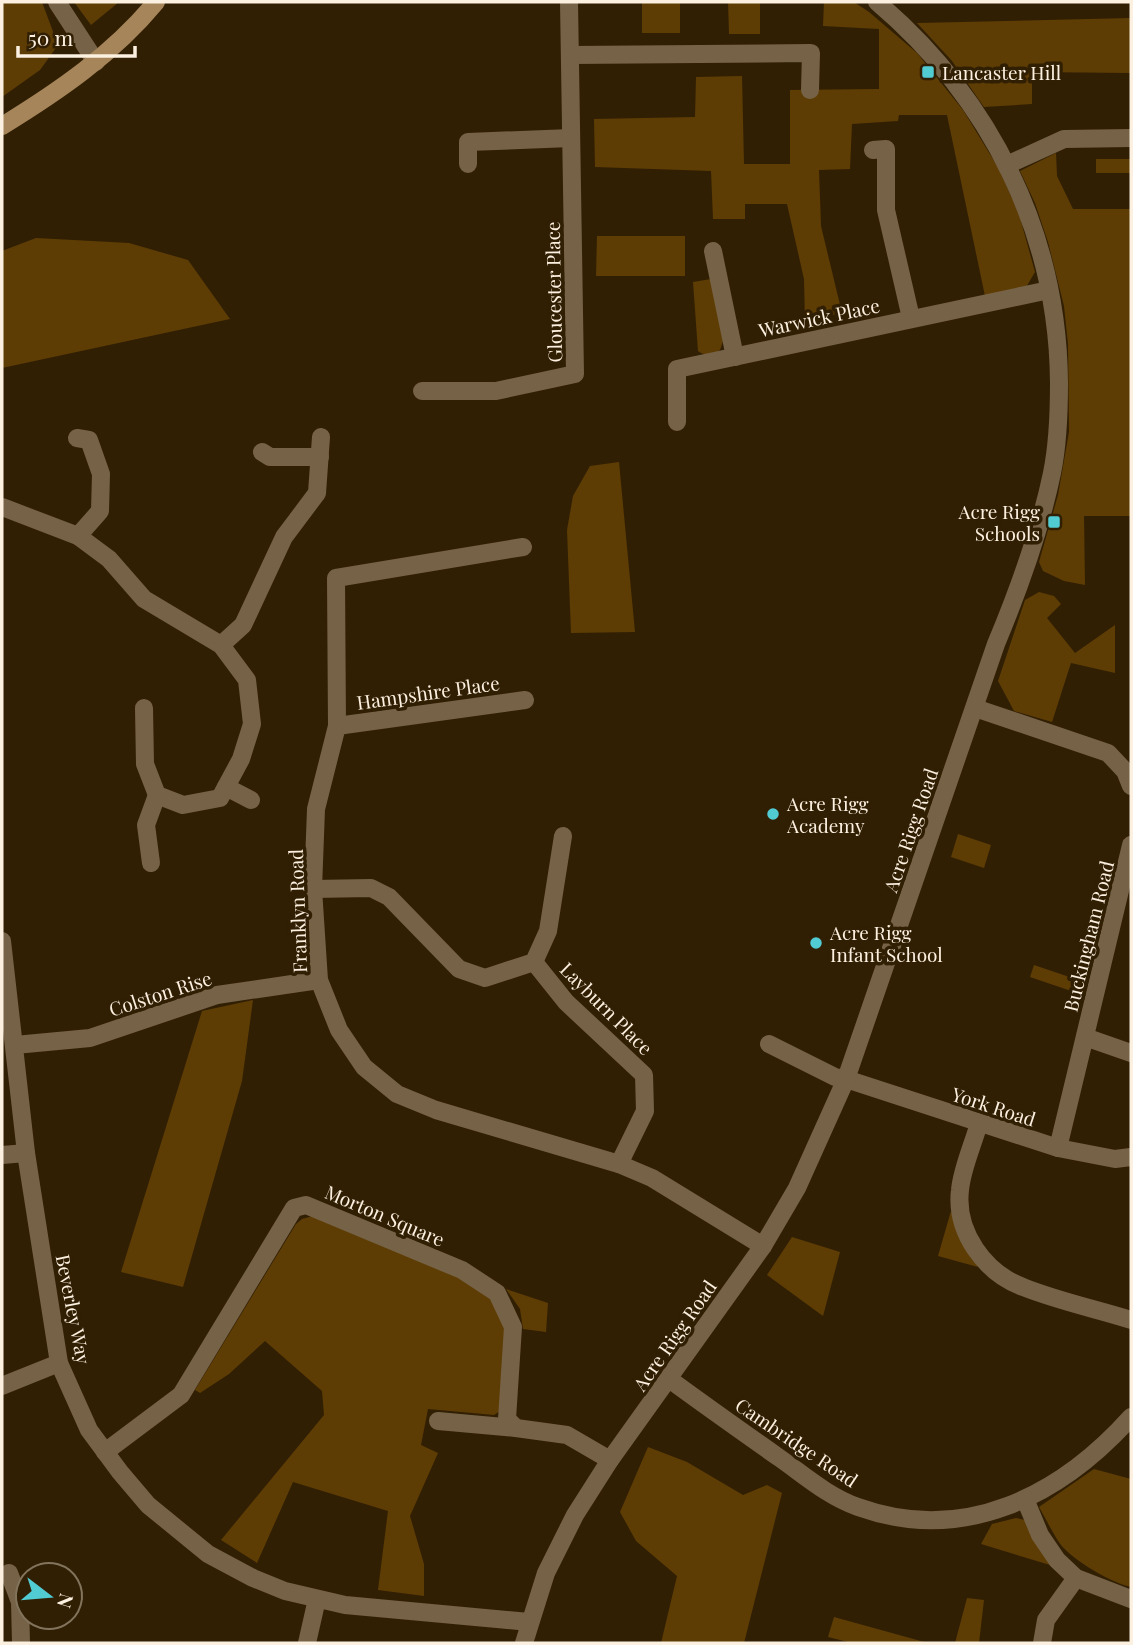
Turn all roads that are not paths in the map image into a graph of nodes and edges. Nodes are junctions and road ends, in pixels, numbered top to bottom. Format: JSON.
{"nodes":[{"id":1,"x":57,"y":2,"type":"edge"},
{"id":2,"x":156,"y":2,"type":"edge"},
{"id":3,"x":569,"y":2,"type":"edge"},
{"id":4,"x":877,"y":2,"type":"edge"},
{"id":5,"x":570,"y":55,"type":"junction"},
{"id":6,"x":96,"y":62,"type":"junction"},
{"id":7,"x":810,"y":90,"type":"dead end"},
{"id":8,"x":2,"y":126,"type":"edge"},
{"id":9,"x":571,"y":138,"type":"junction"},
{"id":10,"x":1131,"y":138,"type":"edge"},
{"id":11,"x":873,"y":150,"type":"dead end"},
{"id":12,"x":468,"y":164,"type":"dead end"},
{"id":13,"x":1007,"y":165,"type":"junction"},
{"id":14,"x":713,"y":251,"type":"dead end"},
{"id":15,"x":1049,"y":290,"type":"junction"},
{"id":16,"x":911,"y":318,"type":"junction"},
{"id":17,"x":735,"y":357,"type":"junction"},
{"id":18,"x":422,"y":391,"type":"dead end"},
{"id":19,"x":677,"y":422,"type":"dead end"},
{"id":20,"x":321,"y":436,"type":"dead end"},
{"id":21,"x":78,"y":438,"type":"dead end"},
{"id":22,"x":262,"y":452,"type":"dead end"},
{"id":23,"x":320,"y":457,"type":"junction"},
{"id":24,"x":2,"y":507,"type":"edge"},
{"id":25,"x":78,"y":536,"type":"junction"},
{"id":26,"x":523,"y":547,"type":"dead end"},
{"id":27,"x":221,"y":645,"type":"junction"},
{"id":28,"x":525,"y":700,"type":"dead end"},
{"id":29,"x":144,"y":708,"type":"dead end"},
{"id":30,"x":975,"y":708,"type":"junction"},
{"id":31,"x":337,"y":726,"type":"junction"},
{"id":32,"x":1131,"y":786,"type":"edge"},
{"id":33,"x":226,"y":788,"type":"junction"},
{"id":34,"x":157,"y":795,"type":"junction"},
{"id":35,"x":251,"y":800,"type":"dead end"},
{"id":36,"x":563,"y":836,"type":"dead end"},
{"id":37,"x":1131,"y":845,"type":"edge"},
{"id":38,"x":151,"y":863,"type":"dead end"},
{"id":39,"x":313,"y":889,"type":"junction"},
{"id":40,"x":2,"y":941,"type":"edge"},
{"id":41,"x":534,"y":962,"type":"junction"},
{"id":42,"x":319,"y":980,"type":"junction"},
{"id":43,"x":1085,"y":1037,"type":"junction"},
{"id":44,"x":769,"y":1044,"type":"dead end"},
{"id":45,"x":15,"y":1045,"type":"junction"},
{"id":46,"x":1131,"y":1053,"type":"edge"},
{"id":47,"x":846,"y":1079,"type":"junction"},
{"id":48,"x":979,"y":1123,"type":"junction"},
{"id":49,"x":1058,"y":1148,"type":"junction"},
{"id":50,"x":26,"y":1153,"type":"junction"},
{"id":51,"x":2,"y":1155,"type":"edge"},
{"id":52,"x":1131,"y":1157,"type":"edge"},
{"id":53,"x":619,"y":1164,"type":"junction"},
{"id":54,"x":763,"y":1246,"type":"junction"},
{"id":55,"x":1131,"y":1320,"type":"edge"},
{"id":56,"x":59,"y":1363,"type":"junction"},
{"id":57,"x":669,"y":1379,"type":"junction"},
{"id":58,"x":2,"y":1386,"type":"edge"},
{"id":59,"x":1131,"y":1417,"type":"edge"},
{"id":60,"x":438,"y":1420,"type":"dead end"},
{"id":61,"x":516,"y":1428,"type":"junction"},
{"id":62,"x":105,"y":1452,"type":"junction"},
{"id":63,"x":610,"y":1460,"type":"junction"},
{"id":64,"x":1025,"y":1499,"type":"junction"},
{"id":65,"x":9,"y":1573,"type":"dead end"},
{"id":66,"x":1076,"y":1578,"type":"junction"},
{"id":67,"x":1131,"y":1599,"type":"edge"},
{"id":68,"x":317,"y":1600,"type":"junction"},
{"id":69,"x":529,"y":1622,"type":"junction"},
{"id":70,"x":21,"y":1643,"type":"edge"},
{"id":71,"x":307,"y":1643,"type":"edge"},
{"id":72,"x":524,"y":1643,"type":"edge"},
{"id":73,"x":1042,"y":1643,"type":"edge"}],
"edges":[{"from":1,"to":6,"type":"street"},
{"from":2,"to":6,"type":"main road"},
{"from":3,"to":5,"type":"street","name":"Gloucester Place"},
{"from":4,"to":13,"type":"street","name":"Acre Rigg Road"},
{"from":5,"to":7,"type":"street"},
{"from":5,"to":9,"type":"street","name":"Gloucester Place"},
{"from":6,"to":8,"type":"main road"},
{"from":9,"to":12,"type":"street"},
{"from":9,"to":18,"type":"street","name":"Gloucester Place"},
{"from":10,"to":13,"type":"street"},
{"from":11,"to":16,"type":"street","name":"Warwick Place"},
{"from":13,"to":15,"type":"street","name":"Acre Rigg Road"},
{"from":14,"to":17,"type":"street","name":"Warwick Place"},
{"from":15,"to":16,"type":"street","name":"Warwick Place"},
{"from":15,"to":30,"type":"street","name":"Acre Rigg Road"},
{"from":16,"to":17,"type":"street","name":"Warwick Place"},
{"from":17,"to":19,"type":"street","name":"Warwick Place"},
{"from":20,"to":23,"type":"street"},
{"from":21,"to":25,"type":"street"},
{"from":22,"to":23,"type":"street"},
{"from":23,"to":27,"type":"street"},
{"from":24,"to":25,"type":"street"},
{"from":25,"to":27,"type":"street"},
{"from":26,"to":31,"type":"street","name":"Franklyn Road"},
{"from":27,"to":33,"type":"street"},
{"from":28,"to":31,"type":"street","name":"Hampshire Place"},
{"from":29,"to":34,"type":"street"},
{"from":30,"to":32,"type":"street"},
{"from":30,"to":47,"type":"street","name":"Acre Rigg Road"},
{"from":31,"to":39,"type":"street","name":"Franklyn Road"},
{"from":33,"to":34,"type":"street"},
{"from":33,"to":35,"type":"street"},
{"from":34,"to":38,"type":"street"},
{"from":36,"to":41,"type":"street","name":"Layburn Place"},
{"from":37,"to":43,"type":"street","name":"Buckingham Road"},
{"from":39,"to":41,"type":"street","name":"Layburn Place"},
{"from":39,"to":42,"type":"street","name":"Franklyn Road"},
{"from":40,"to":45,"type":"street","name":"Beverley Way"},
{"from":41,"to":53,"type":"street","name":"Layburn Place"},
{"from":42,"to":45,"type":"street","name":"Colston Rise"},
{"from":42,"to":53,"type":"street","name":"Franklyn Road"},
{"from":43,"to":46,"type":"street","name":"Buckingham Road"},
{"from":43,"to":49,"type":"street","name":"Buckingham Road"},
{"from":44,"to":47,"type":"street","name":"York Road"},
{"from":45,"to":50,"type":"street","name":"Beverley Way"},
{"from":47,"to":48,"type":"street","name":"York Road"},
{"from":47,"to":54,"type":"street","name":"Acre Rigg Road"},
{"from":48,"to":49,"type":"street","name":"York Road"},
{"from":48,"to":55,"type":"street"},
{"from":49,"to":52,"type":"street","name":"York Road"},
{"from":50,"to":51,"type":"street"},
{"from":50,"to":56,"type":"street","name":"Beverley Way"},
{"from":53,"to":54,"type":"street","name":"Franklyn Road"},
{"from":54,"to":57,"type":"street","name":"Acre Rigg Road"},
{"from":56,"to":58,"type":"street"},
{"from":56,"to":62,"type":"street","name":"Beverley Way"},
{"from":57,"to":63,"type":"street","name":"Acre Rigg Road"},
{"from":57,"to":64,"type":"street","name":"Cambridge Road"},
{"from":59,"to":64,"type":"street","name":"Cambridge Road"},
{"from":60,"to":61,"type":"street"},
{"from":61,"to":62,"type":"street","name":"Morton Square"},
{"from":61,"to":63,"type":"street"},
{"from":62,"to":68,"type":"street","name":"Beverley Way"},
{"from":63,"to":69,"type":"street","name":"Acre Rigg Road"},
{"from":64,"to":66,"type":"street"},
{"from":65,"to":70,"type":"street"},
{"from":66,"to":67,"type":"street"},
{"from":66,"to":73,"type":"street"},
{"from":68,"to":69,"type":"street","name":"Beverley Way"},
{"from":68,"to":71,"type":"street"},
{"from":69,"to":72,"type":"street","name":"Acre Rigg Road"}]}
